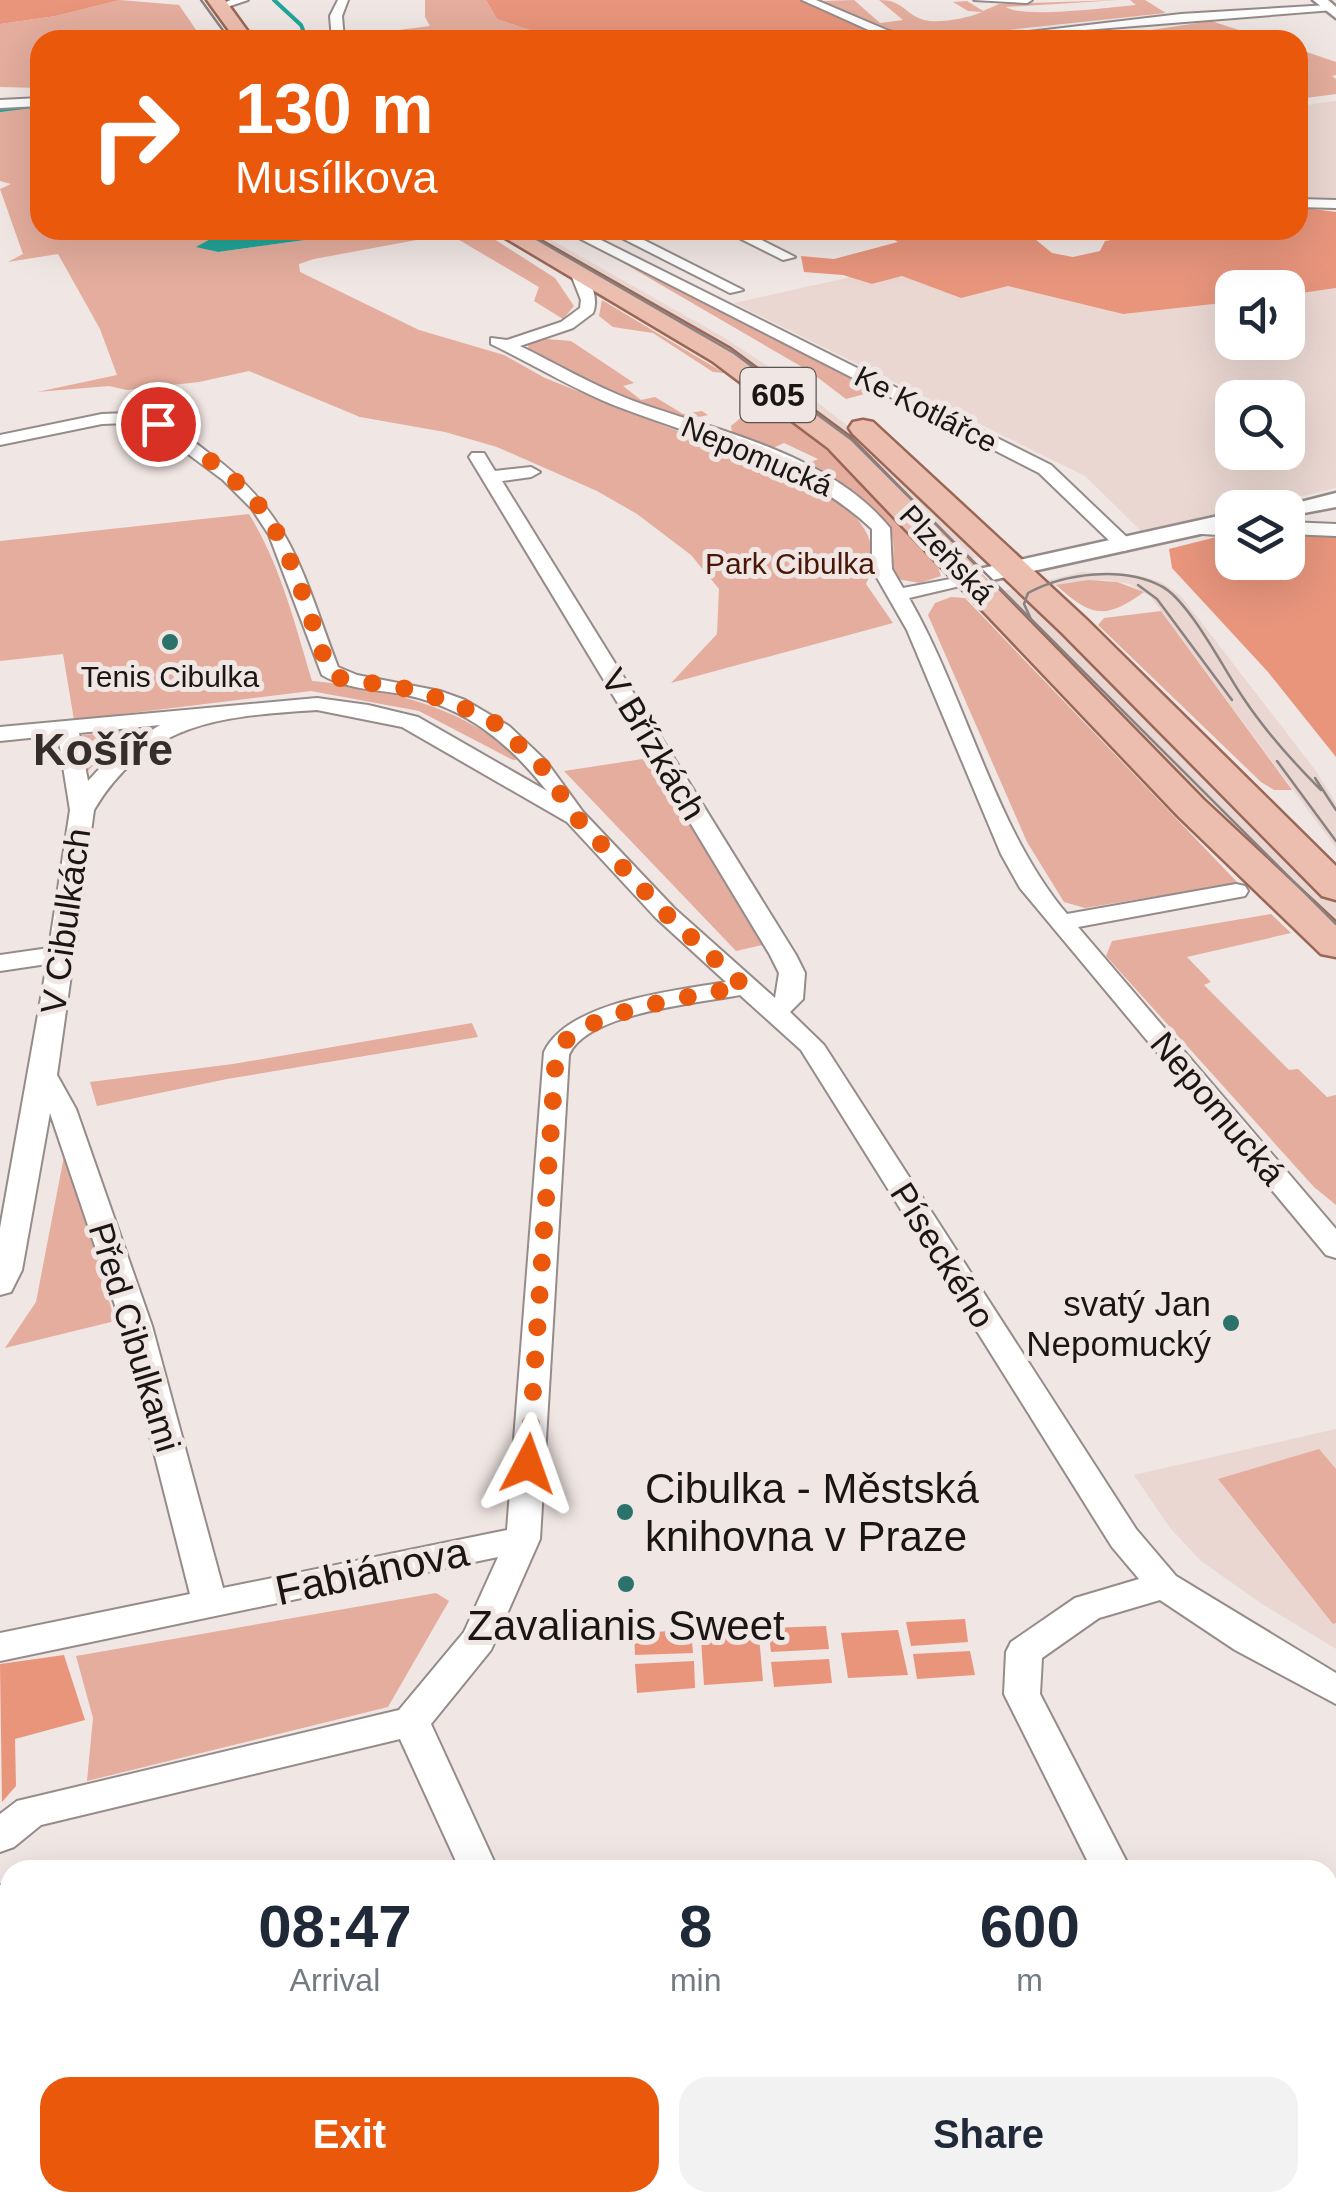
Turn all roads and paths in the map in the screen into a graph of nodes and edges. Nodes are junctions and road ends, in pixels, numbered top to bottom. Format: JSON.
{"nodes":[{"id":1,"x":176,"y":0,"type":"edge"},
{"id":2,"x":243,"y":0,"type":"edge"},
{"id":3,"x":343,"y":0,"type":"edge"},
{"id":4,"x":807,"y":0,"type":"edge"},
{"id":5,"x":979,"y":0,"type":"edge"},
{"id":6,"x":1027,"y":0,"type":"edge"},
{"id":7,"x":222,"y":2,"type":"edge"},
{"id":8,"x":195,"y":4,"type":"edge"},
{"id":9,"x":1163,"y":7,"type":"dead end"},
{"id":10,"x":1330,"y":7,"type":"edge"},
{"id":11,"x":1181,"y":17,"type":"junction"},
{"id":12,"x":239,"y":30,"type":"edge"},
{"id":13,"x":337,"y":30,"type":"edge"},
{"id":14,"x":877,"y":30,"type":"edge"},
{"id":15,"x":1053,"y":30,"type":"edge"},
{"id":16,"x":30,"y":102,"type":"edge"},
{"id":17,"x":0,"y":104,"type":"edge"},
{"id":18,"x":1308,"y":204,"type":"edge"},
{"id":19,"x":1336,"y":204,"type":"edge"},
{"id":20,"x":522,"y":240,"type":"edge"},
{"id":21,"x":560,"y":240,"type":"edge"},
{"id":22,"x":589,"y":240,"type":"edge"},
{"id":23,"x":631,"y":240,"type":"edge"},
{"id":24,"x":751,"y":240,"type":"edge"},
{"id":25,"x":788,"y":257,"type":"dead end"},
{"id":26,"x":578,"y":272,"type":"junction"},
{"id":27,"x":708,"y":298,"type":"junction"},
{"id":28,"x":780,"y":366,"type":"dead end"},
{"id":29,"x":836,"y":406,"type":"dead end"},
{"id":30,"x":0,"y":440,"type":"edge"},
{"id":31,"x":478,"y":456,"type":"dead end"},
{"id":32,"x":531,"y":472,"type":"dead end"},
{"id":33,"x":489,"y":478,"type":"junction"},
{"id":34,"x":1336,"y":500,"type":"edge"},
{"id":35,"x":1305,"y":506,"type":"edge"},
{"id":36,"x":1215,"y":524,"type":"edge"},
{"id":37,"x":1195,"y":529,"type":"junction"},
{"id":38,"x":1305,"y":529,"type":"edge"},
{"id":39,"x":1215,"y":530,"type":"edge"},
{"id":40,"x":1336,"y":530,"type":"edge"},
{"id":41,"x":1126,"y":545,"type":"junction"},
{"id":42,"x":1011,"y":566,"type":"junction"},
{"id":43,"x":970,"y":578,"type":"junction"},
{"id":44,"x":898,"y":595,"type":"junction"},
{"id":45,"x":202,"y":716,"type":"junction"},
{"id":46,"x":67,"y":726,"type":"junction"},
{"id":47,"x":0,"y":734,"type":"edge"},
{"id":48,"x":82,"y":810,"type":"junction"},
{"id":49,"x":576,"y":817,"type":"junction"},
{"id":50,"x":1336,"y":888,"type":"edge"},
{"id":51,"x":1236,"y":891,"type":"dead end"},
{"id":52,"x":1061,"y":923,"type":"junction"},
{"id":53,"x":1336,"y":944,"type":"edge"},
{"id":54,"x":60,"y":954,"type":"junction"},
{"id":55,"x":0,"y":963,"type":"edge"},
{"id":56,"x":744,"y":986,"type":"junction"},
{"id":57,"x":775,"y":1011,"type":"junction"},
{"id":58,"x":43,"y":1075,"type":"junction"},
{"id":59,"x":1336,"y":1248,"type":"edge"},
{"id":60,"x":0,"y":1285,"type":"edge"},
{"id":61,"x":523,"y":1539,"type":"junction"},
{"id":62,"x":1164,"y":1585,"type":"junction"},
{"id":63,"x":210,"y":1604,"type":"junction"},
{"id":64,"x":0,"y":1647,"type":"edge"},
{"id":65,"x":1336,"y":1690,"type":"edge"},
{"id":66,"x":411,"y":1722,"type":"junction"},
{"id":67,"x":0,"y":1836,"type":"edge"},
{"id":68,"x":475,"y":1860,"type":"edge"},
{"id":69,"x":1107,"y":1860,"type":"edge"}],
"edges":[{"from":1,"to":8,"type":"street"},
{"from":2,"to":7,"type":"street"},
{"from":3,"to":13,"type":"street"},
{"from":4,"to":14,"type":"street"},
{"from":5,"to":6,"type":"street"},
{"from":7,"to":12,"type":"main road"},
{"from":9,"to":11,"type":"street"},
{"from":10,"to":11,"type":"street"},
{"from":11,"to":15,"type":"street"},
{"from":16,"to":17,"type":"street"},
{"from":18,"to":19,"type":"street"},
{"from":20,"to":26,"type":"main road","name":"Plzeňská","number":"605"},
{"from":21,"to":28,"type":"main road","number":"605"},
{"from":22,"to":27,"type":"street","name":"Ke Kotlářce"},
{"from":23,"to":27,"type":"street","name":"Ke Kotlářce"},
{"from":24,"to":25,"type":"street"},
{"from":26,"to":43,"type":"main road","name":"Plzeňská","number":"605"},
{"from":26,"to":44,"type":"street","name":"Nepomucká"},
{"from":27,"to":41,"type":"street","name":"Ke Kotlářce"},
{"from":29,"to":42,"type":"main road","name":"Plzeňská","number":"605"},
{"from":30,"to":49,"type":"street"},
{"from":31,"to":33,"type":"street","name":"V Břízkách"},
{"from":32,"to":33,"type":"street"},
{"from":33,"to":57,"type":"street","name":"V Břízkách"},
{"from":34,"to":35,"type":"street"},
{"from":36,"to":37,"type":"street"},
{"from":37,"to":39,"type":"street"},
{"from":37,"to":41,"type":"street"},
{"from":38,"to":40,"type":"street"},
{"from":41,"to":42,"type":"street"},
{"from":42,"to":43,"type":"street"},
{"from":42,"to":50,"type":"main road","name":"Plzeňská","number":"605"},
{"from":43,"to":44,"type":"street"},
{"from":43,"to":53,"type":"main road","name":"Plzeňská","number":"605"},
{"from":44,"to":52,"type":"street","name":"Nepomucká"},
{"from":45,"to":46,"type":"street"},
{"from":45,"to":48,"type":"street","name":"V Cibulkách"},
{"from":45,"to":49,"type":"street","name":"V Cibulkách"},
{"from":46,"to":47,"type":"street"},
{"from":46,"to":48,"type":"street"},
{"from":48,"to":54,"type":"street","name":"V Cibulkách"},
{"from":49,"to":56,"type":"street","name":"V Cibulkách"},
{"from":51,"to":52,"type":"street"},
{"from":52,"to":59,"type":"street","name":"Nepomucká"},
{"from":54,"to":55,"type":"street"},
{"from":54,"to":58,"type":"street","name":"V Cibulkách"},
{"from":56,"to":57,"type":"street","name":"Píseckého"},
{"from":56,"to":61,"type":"street"},
{"from":57,"to":62,"type":"street","name":"Píseckého"},
{"from":58,"to":60,"type":"street","name":"V Cibulkách"},
{"from":58,"to":63,"type":"street","name":"Před Cibulkami"},
{"from":61,"to":63,"type":"street","name":"Fabiánova"},
{"from":61,"to":66,"type":"street","name":"Fabiánova"},
{"from":62,"to":65,"type":"street","name":"Píseckého"},
{"from":62,"to":69,"type":"street"},
{"from":63,"to":64,"type":"street","name":"Fabiánova"},
{"from":66,"to":67,"type":"street"},
{"from":66,"to":68,"type":"street"}]}
